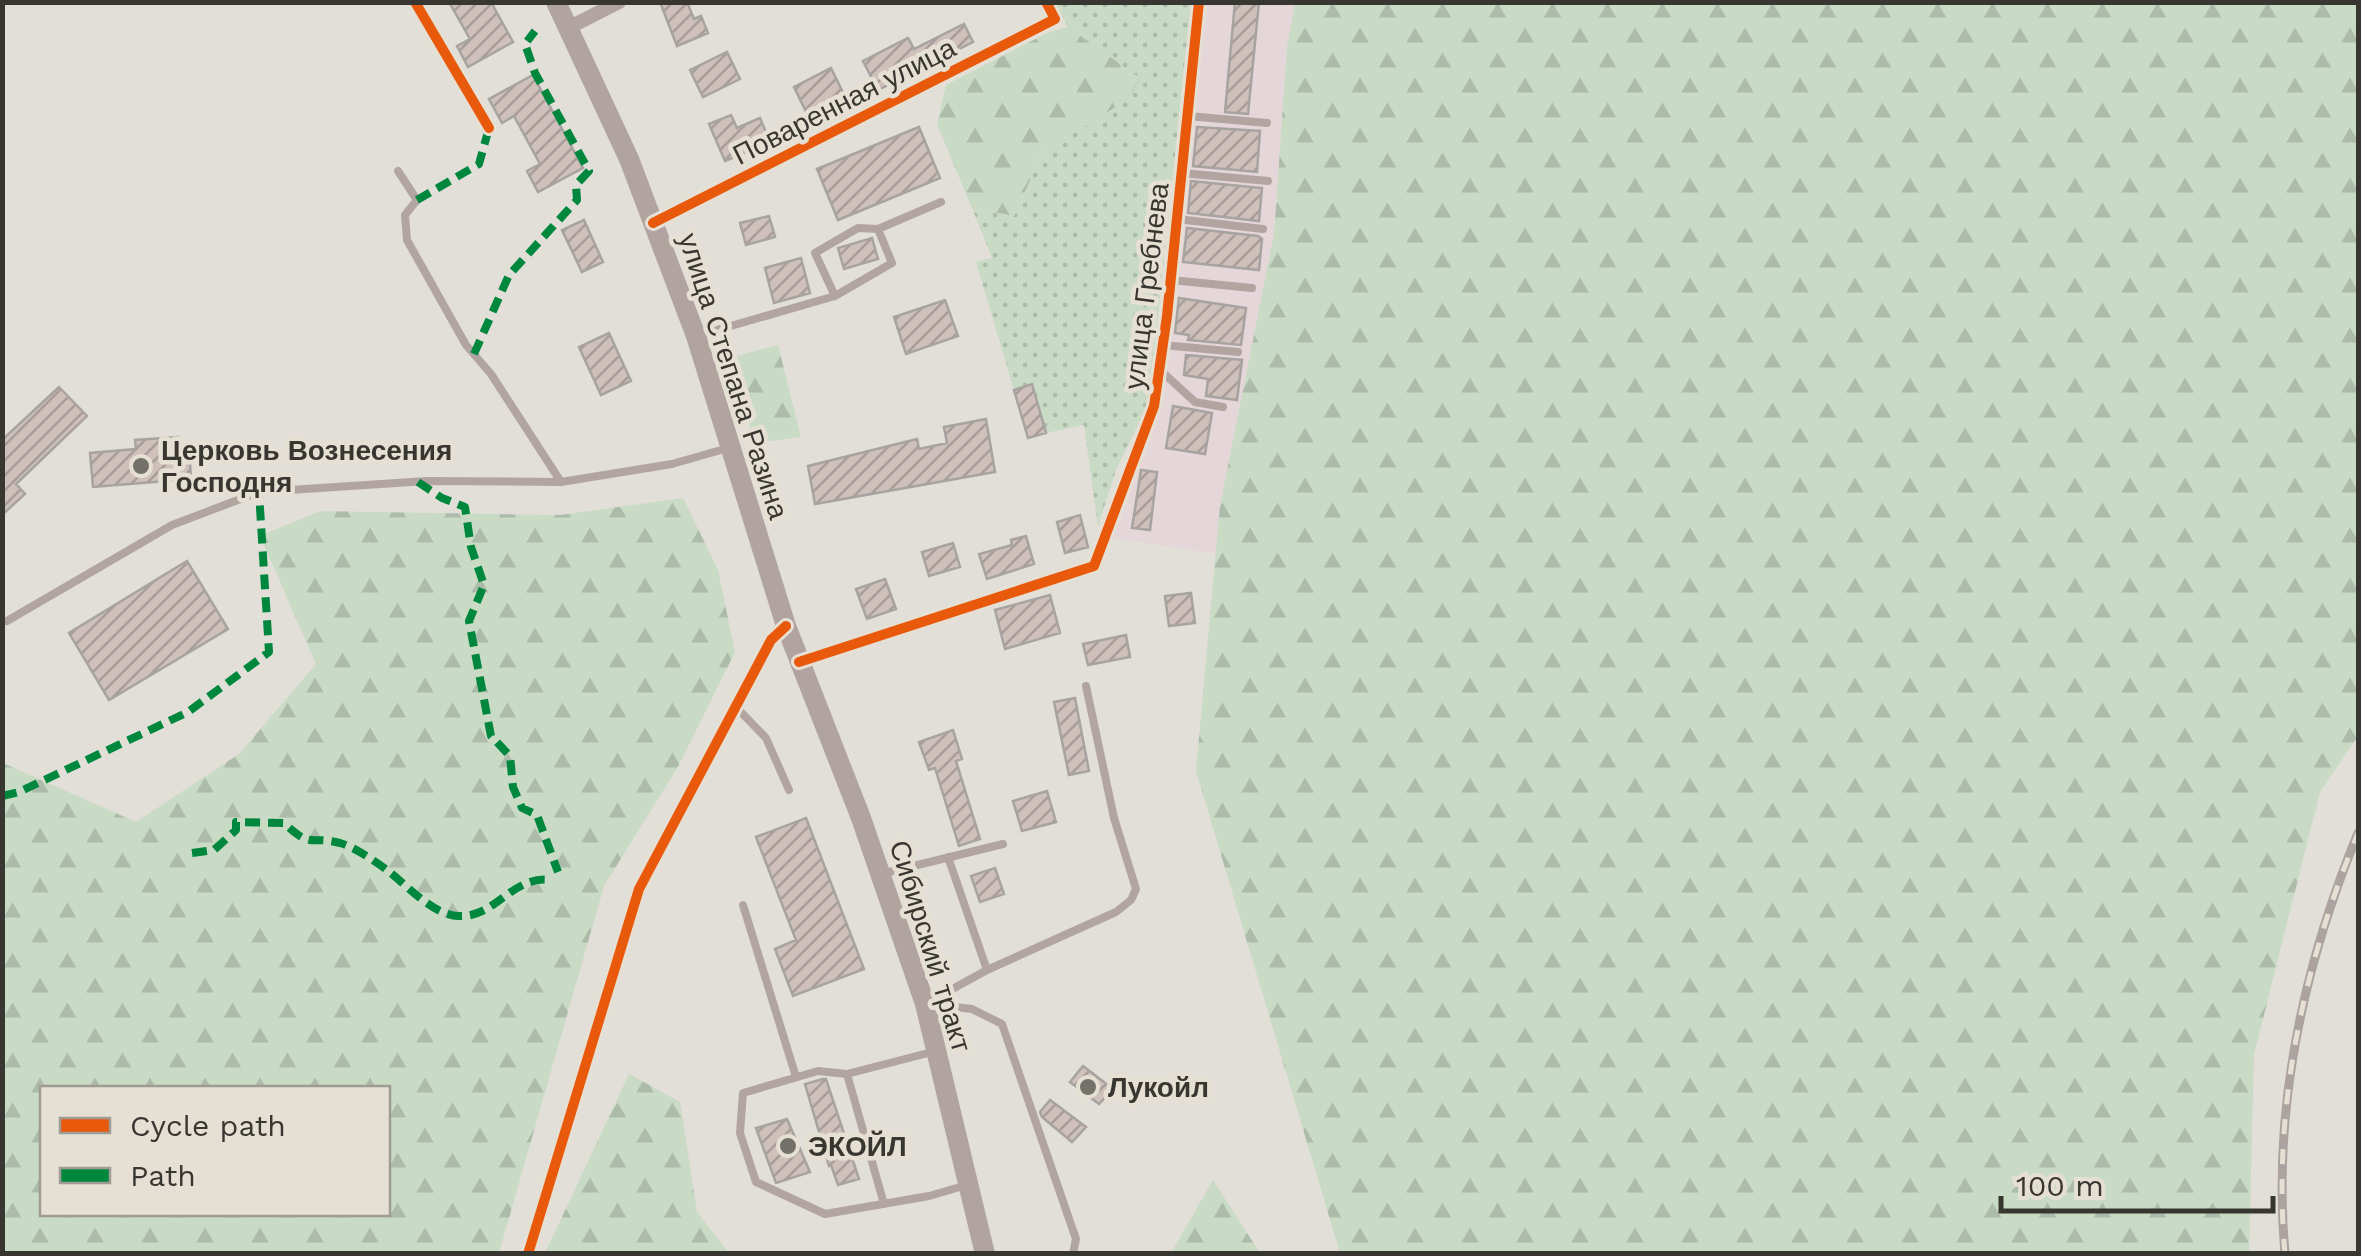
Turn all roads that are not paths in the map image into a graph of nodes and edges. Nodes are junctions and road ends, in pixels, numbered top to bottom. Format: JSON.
{"nodes":[{"id":1,"x":415,"y":2,"type":"edge"},
{"id":2,"x":556,"y":2,"type":"edge"},
{"id":3,"x":619,"y":2,"type":"edge"},
{"id":4,"x":1046,"y":2,"type":"edge"},
{"id":5,"x":1200,"y":2,"type":"edge"},
{"id":6,"x":568,"y":28,"type":"junction"},
{"id":7,"x":1188,"y":116,"type":"junction"},
{"id":8,"x":1267,"y":122,"type":"dead end"},
{"id":9,"x":489,"y":128,"type":"dead end"},
{"id":10,"x":398,"y":170,"type":"dead end"},
{"id":11,"x":1182,"y":173,"type":"junction"},
{"id":12,"x":1268,"y":180,"type":"dead end"},
{"id":13,"x":941,"y":202,"type":"dead end"},
{"id":14,"x":1177,"y":219,"type":"junction"},
{"id":15,"x":653,"y":222,"type":"junction"},
{"id":16,"x":878,"y":229,"type":"junction"},
{"id":17,"x":1263,"y":229,"type":"dead end"},
{"id":18,"x":1171,"y":280,"type":"junction"},
{"id":19,"x":1252,"y":288,"type":"dead end"},
{"id":20,"x":835,"y":296,"type":"junction"},
{"id":21,"x":696,"y":336,"type":"junction"},
{"id":22,"x":1163,"y":345,"type":"junction"},
{"id":23,"x":1238,"y":352,"type":"dead end"},
{"id":24,"x":1160,"y":369,"type":"junction"},
{"id":25,"x":1223,"y":407,"type":"dead end"},
{"id":26,"x":732,"y":447,"type":"junction"},
{"id":27,"x":561,"y":482,"type":"junction"},
{"id":28,"x":7,"y":621,"type":"dead end"},
{"id":29,"x":786,"y":626,"type":"junction"},
{"id":30,"x":799,"y":662,"type":"junction"},
{"id":31,"x":1086,"y":686,"type":"dead end"},
{"id":32,"x":736,"y":707,"type":"junction"},
{"id":33,"x":789,"y":790,"type":"dead end"},
{"id":34,"x":1003,"y":844,"type":"dead end"},
{"id":35,"x":948,"y":857,"type":"junction"},
{"id":36,"x":880,"y":874,"type":"junction"},
{"id":37,"x":744,"y":906,"type":"dead end"},
{"id":38,"x":988,"y":970,"type":"junction"},
{"id":39,"x":926,"y":1004,"type":"junction"},
{"id":40,"x":936,"y":1051,"type":"junction"},
{"id":41,"x":848,"y":1074,"type":"junction"},
{"id":42,"x":796,"y":1077,"type":"junction"},
{"id":43,"x":968,"y":1184,"type":"junction"},
{"id":44,"x":884,"y":1204,"type":"junction"},
{"id":45,"x":528,"y":1254,"type":"edge"},
{"id":46,"x":985,"y":1254,"type":"edge"},
{"id":47,"x":1073,"y":1254,"type":"edge"}],
"edges":[{"from":1,"to":9,"type":"street"},
{"from":2,"to":6,"type":"main road","name":"улица Степана Разина"},
{"from":3,"to":6,"type":"street"},
{"from":4,"to":15,"type":"street","name":"Поваренная улица"},
{"from":5,"to":7,"type":"street","name":"улица Гребнева"},
{"from":6,"to":15,"type":"main road","name":"улица Степана Разина"},
{"from":7,"to":8,"type":"lane"},
{"from":7,"to":11,"type":"street","name":"улица Гребнева"},
{"from":10,"to":27,"type":"lane"},
{"from":11,"to":12,"type":"lane"},
{"from":11,"to":14,"type":"street","name":"улица Гребнева"},
{"from":13,"to":16,"type":"lane"},
{"from":14,"to":17,"type":"lane"},
{"from":14,"to":18,"type":"street","name":"улица Гребнева"},
{"from":15,"to":21,"type":"main road","name":"улица Степана Разина"},
{"from":16,"to":20,"type":"lane"},
{"from":16,"to":20,"type":"lane"},
{"from":18,"to":19,"type":"lane"},
{"from":18,"to":22,"type":"street","name":"улица Гребнева"},
{"from":20,"to":21,"type":"lane"},
{"from":21,"to":26,"type":"main road","name":"улица Степана Разина"},
{"from":22,"to":23,"type":"lane"},
{"from":22,"to":24,"type":"street","name":"улица Гребнева"},
{"from":24,"to":25,"type":"lane"},
{"from":24,"to":30,"type":"street","name":"улица Гребнева"},
{"from":26,"to":27,"type":"lane"},
{"from":26,"to":29,"type":"main road","name":"улица Степана Разина"},
{"from":27,"to":28,"type":"lane"},
{"from":29,"to":30,"type":"main road","name":"улица Степана Разина"},
{"from":29,"to":32,"type":"street"},
{"from":30,"to":36,"type":"main road","name":"Сибирский тракт"},
{"from":31,"to":38,"type":"lane"},
{"from":32,"to":33,"type":"lane"},
{"from":32,"to":45,"type":"street"},
{"from":34,"to":35,"type":"lane"},
{"from":35,"to":36,"type":"lane"},
{"from":35,"to":38,"type":"lane"},
{"from":36,"to":39,"type":"main road","name":"Сибирский тракт"},
{"from":37,"to":42,"type":"lane"},
{"from":38,"to":39,"type":"lane"},
{"from":39,"to":40,"type":"main road","name":"Сибирский тракт"},
{"from":39,"to":47,"type":"lane"},
{"from":40,"to":41,"type":"lane"},
{"from":40,"to":43,"type":"main road","name":"Сибирский тракт"},
{"from":41,"to":42,"type":"lane"},
{"from":41,"to":44,"type":"lane"},
{"from":42,"to":44,"type":"lane"},
{"from":43,"to":44,"type":"lane"},
{"from":43,"to":46,"type":"main road","name":"Сибирский тракт"}]}
